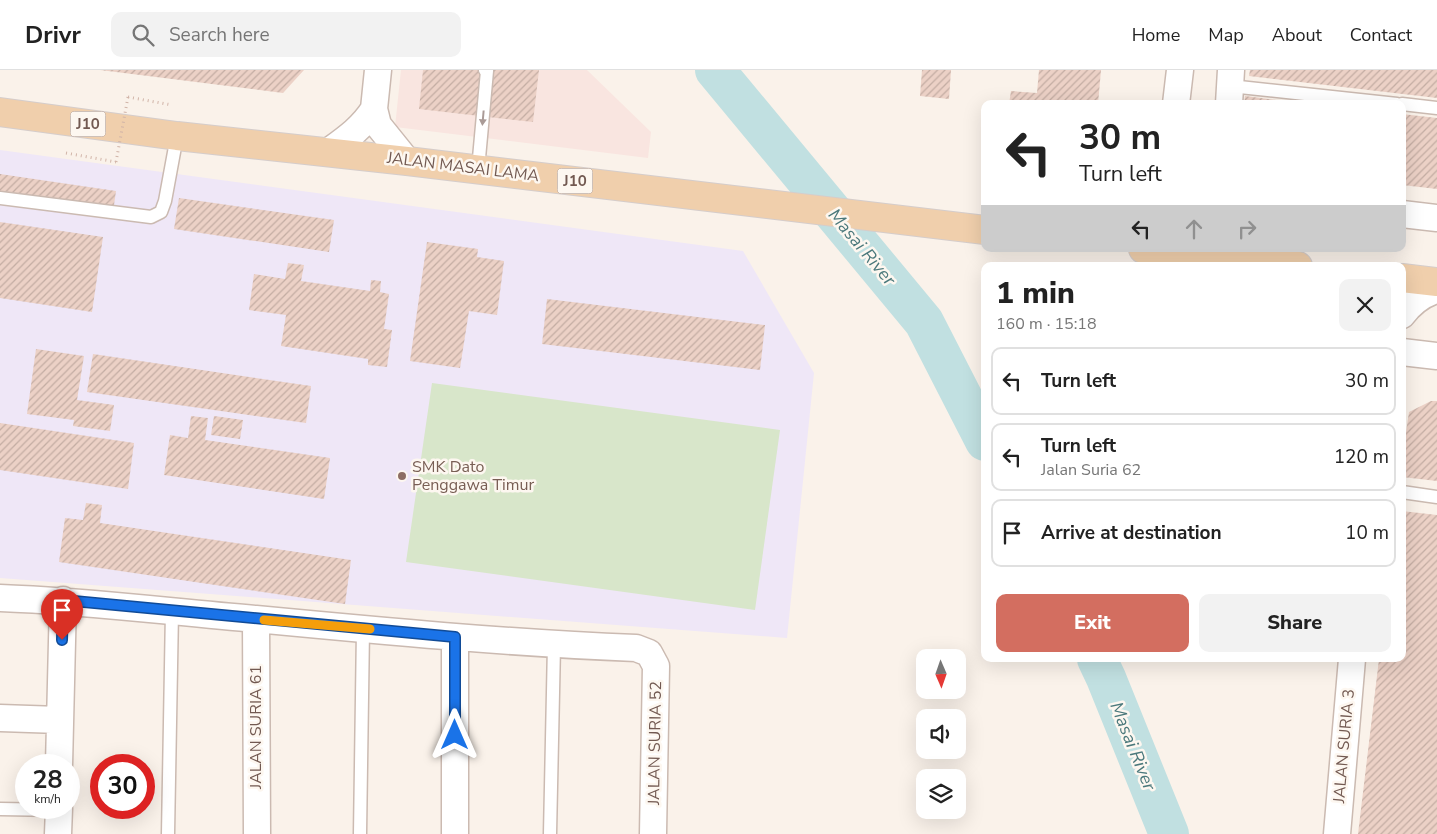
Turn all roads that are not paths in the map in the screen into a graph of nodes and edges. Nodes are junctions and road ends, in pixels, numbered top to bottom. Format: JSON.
{"nodes":[{"id":1,"x":378,"y":70,"type":"edge"},
{"id":2,"x":486,"y":70,"type":"edge"},
{"id":3,"x":1180,"y":70,"type":"edge"},
{"id":4,"x":1230,"y":86,"type":"edge"},
{"id":5,"x":1176,"y":100,"type":"edge"},
{"id":6,"x":1360,"y":100,"type":"edge"},
{"id":7,"x":1406,"y":104,"type":"edge"},
{"id":8,"x":1437,"y":108,"type":"edge"},
{"id":9,"x":374,"y":109,"type":"junction"},
{"id":10,"x":0,"y":112,"type":"edge"},
{"id":11,"x":177,"y":136,"type":"junction"},
{"id":12,"x":328,"y":152,"type":"junction"},
{"id":13,"x":407,"y":161,"type":"junction"},
{"id":14,"x":478,"y":169,"type":"junction"},
{"id":15,"x":0,"y":198,"type":"edge"},
{"id":16,"x":1406,"y":214,"type":"edge"},
{"id":17,"x":1437,"y":218,"type":"edge"},
{"id":18,"x":981,"y":230,"type":"edge"},
{"id":19,"x":1179,"y":252,"type":"edge"},
{"id":20,"x":1264,"y":262,"type":"edge"},
{"id":21,"x":1406,"y":278,"type":"edge"},
{"id":22,"x":1437,"y":282,"type":"edge"},
{"id":23,"x":1437,"y":290,"type":"edge"},
{"id":24,"x":1406,"y":310,"type":"edge"},
{"id":25,"x":1406,"y":352,"type":"edge"},
{"id":26,"x":1437,"y":356,"type":"edge"},
{"id":27,"x":1406,"y":493,"type":"edge"},
{"id":28,"x":1437,"y":497,"type":"edge"},
{"id":29,"x":0,"y":598,"type":"edge"},
{"id":30,"x":63,"y":600,"type":"junction"},
{"id":31,"x":172,"y":611,"type":"junction"},
{"id":32,"x":256,"y":620,"type":"junction"},
{"id":33,"x":363,"y":628,"type":"junction"},
{"id":34,"x":455,"y":637,"type":"junction"},
{"id":35,"x":554,"y":645,"type":"junction"},
{"id":36,"x":1352,"y":662,"type":"edge"},
{"id":37,"x":0,"y":718,"type":"edge"},
{"id":38,"x":59,"y":720,"type":"junction"},
{"id":39,"x":59,"y":754,"type":"edge"},
{"id":40,"x":0,"y":809,"type":"edge"},
{"id":41,"x":15,"y":811,"type":"edge"},
{"id":42,"x":168,"y":834,"type":"edge"},
{"id":43,"x":257,"y":834,"type":"edge"},
{"id":44,"x":360,"y":834,"type":"edge"},
{"id":45,"x":455,"y":834,"type":"edge"},
{"id":46,"x":550,"y":834,"type":"edge"},
{"id":47,"x":653,"y":834,"type":"edge"},
{"id":48,"x":1337,"y":834,"type":"edge"}],
"edges":[{"from":1,"to":9,"type":"street"},
{"from":2,"to":14,"type":"lane","one_way":true},
{"from":3,"to":5,"type":"street"},
{"from":4,"to":6,"type":"lane"},
{"from":7,"to":8,"type":"lane"},
{"from":9,"to":12,"type":"street"},
{"from":9,"to":13,"type":"street"},
{"from":10,"to":11,"type":"main road","name":"JALAN MASAI LAMA","number":"J10"},
{"from":11,"to":12,"type":"main road","name":"JALAN MASAI LAMA","number":"J10"},
{"from":11,"to":15,"type":"lane"},
{"from":12,"to":13,"type":"main road","name":"JALAN MASAI LAMA","number":"J10"},
{"from":13,"to":14,"type":"main road","name":"JALAN MASAI LAMA","number":"J10"},
{"from":14,"to":18,"type":"main road","name":"JALAN MASAI LAMA","number":"J10"},
{"from":16,"to":17,"type":"street"},
{"from":19,"to":20,"type":"main road"},
{"from":21,"to":22,"type":"main road"},
{"from":23,"to":24,"type":"street"},
{"from":25,"to":26,"type":"street"},
{"from":27,"to":28,"type":"lane"},
{"from":29,"to":30,"type":"street"},
{"from":30,"to":31,"type":"street"},
{"from":30,"to":38,"type":"street"},
{"from":31,"to":32,"type":"street"},
{"from":31,"to":42,"type":"lane"},
{"from":32,"to":33,"type":"street"},
{"from":32,"to":43,"type":"street","name":"JALAN SURIA 61"},
{"from":33,"to":34,"type":"street"},
{"from":33,"to":44,"type":"lane"},
{"from":34,"to":35,"type":"street"},
{"from":34,"to":45,"type":"street"},
{"from":35,"to":46,"type":"lane"},
{"from":35,"to":47,"type":"street","name":"JALAN SURIA 52"},
{"from":36,"to":48,"type":"street","name":"JALAN SURIA 3"},
{"from":37,"to":38,"type":"street"},
{"from":38,"to":39,"type":"street"},
{"from":40,"to":41,"type":"lane"}]}
